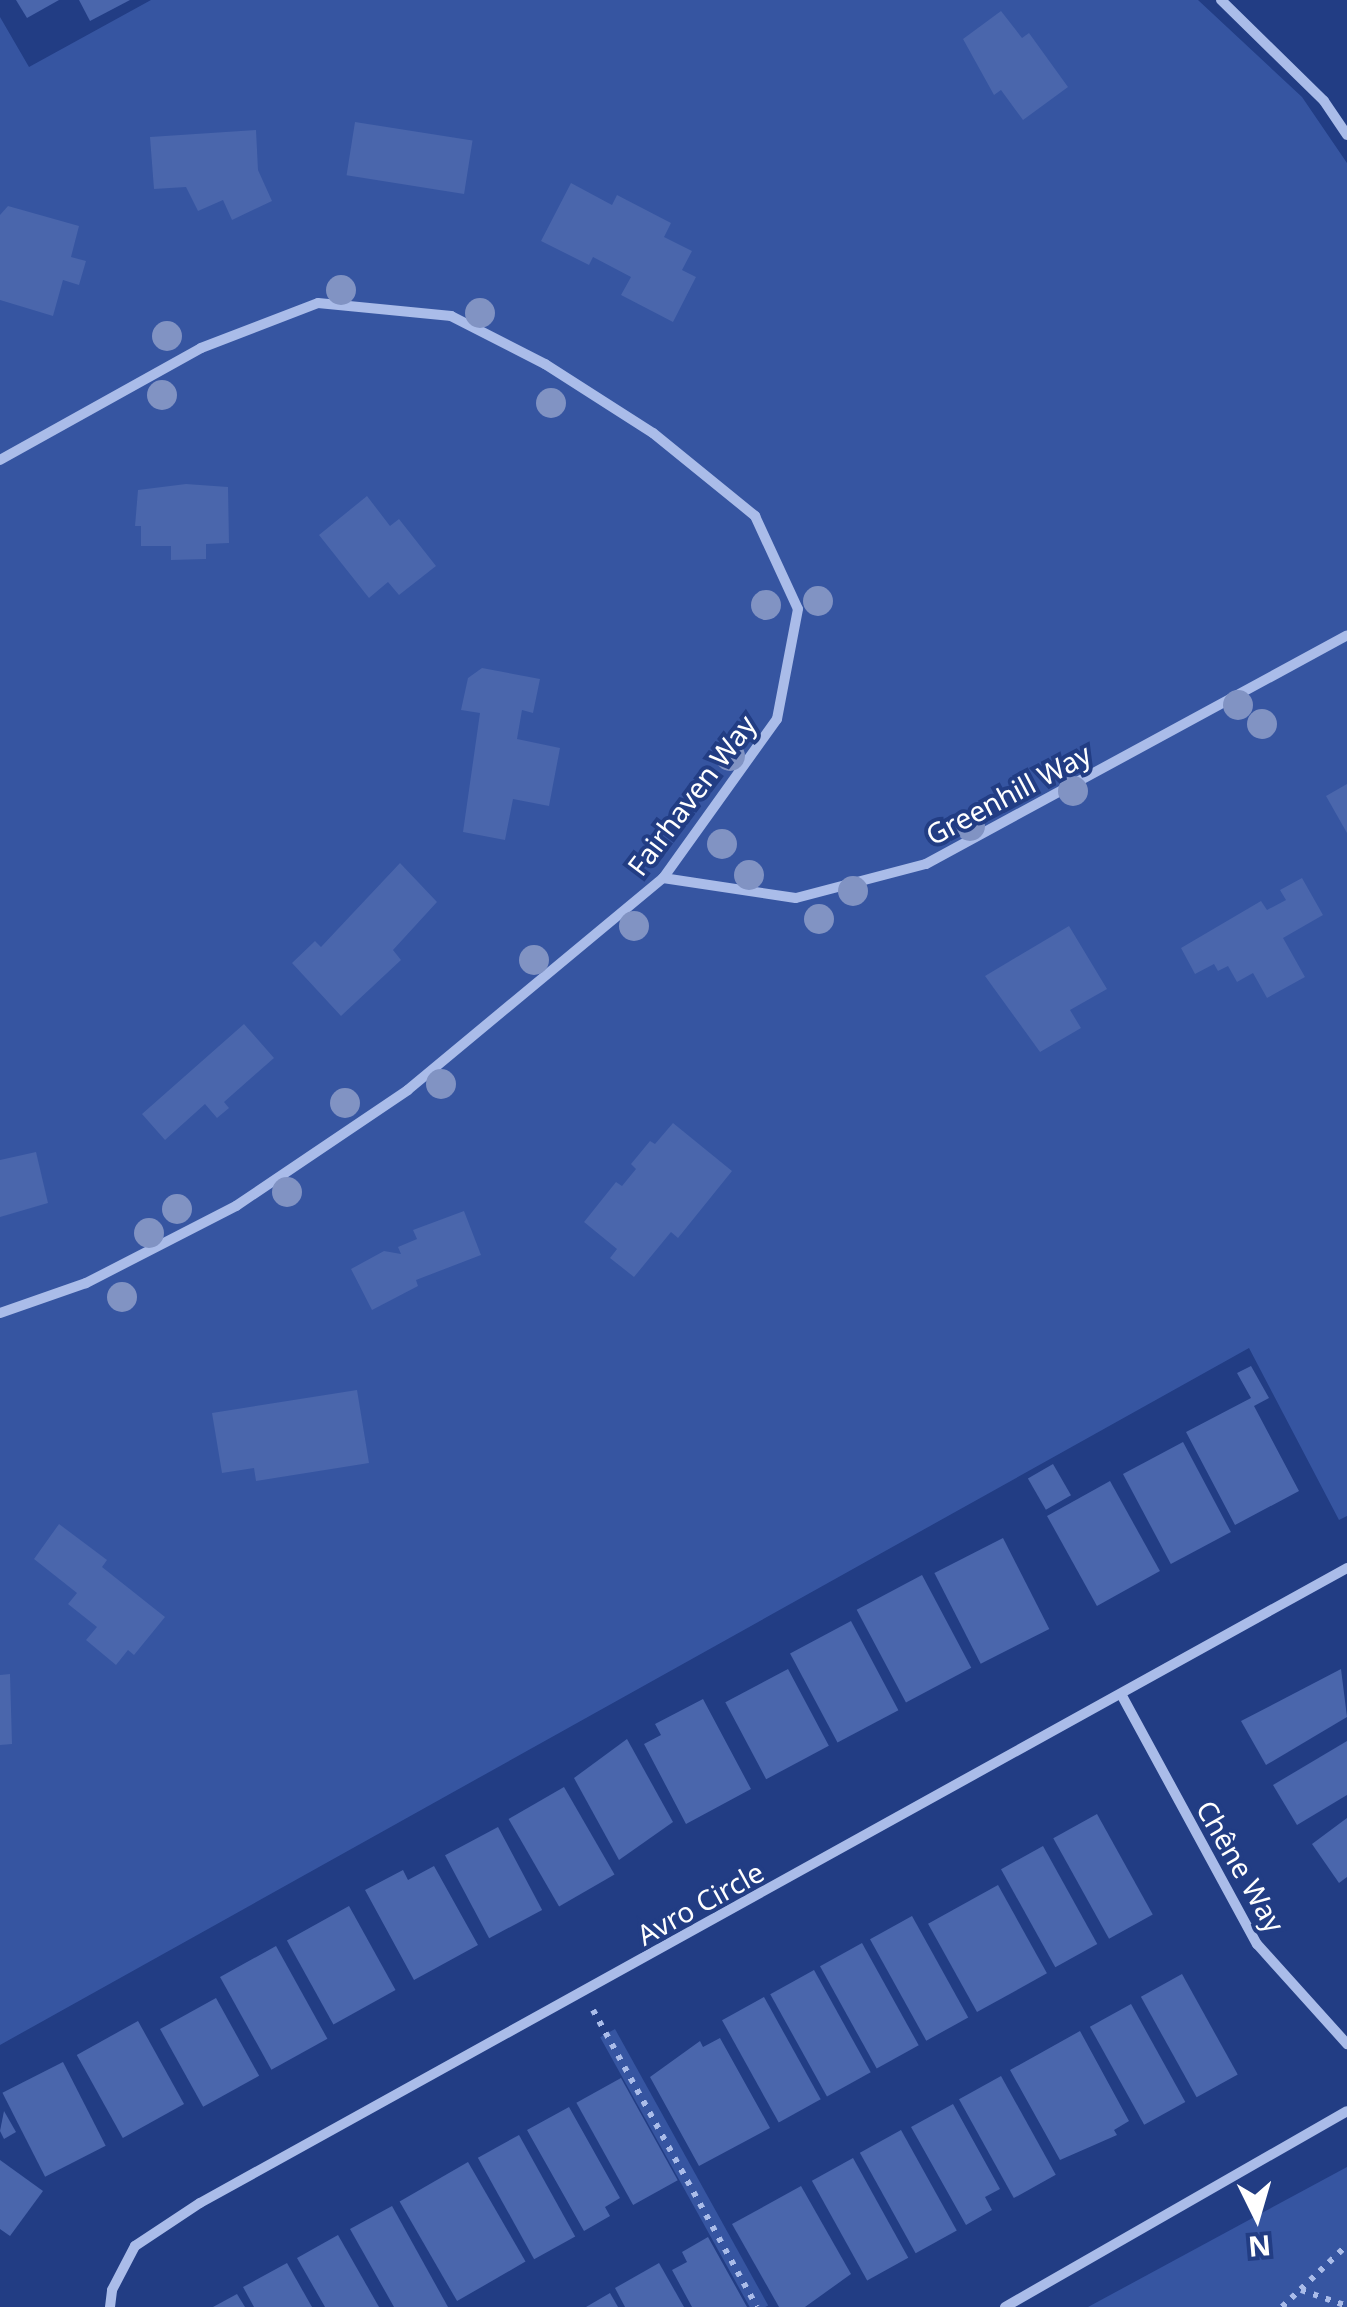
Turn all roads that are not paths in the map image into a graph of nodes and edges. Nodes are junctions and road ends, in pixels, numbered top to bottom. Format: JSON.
{"nodes":[{"id":1,"x":1222,"y":0,"type":"edge"},
{"id":2,"x":1347,"y":135,"type":"edge"},
{"id":3,"x":0,"y":460,"type":"edge"},
{"id":4,"x":1347,"y":636,"type":"edge"},
{"id":5,"x":663,"y":878,"type":"junction"},
{"id":6,"x":0,"y":1313,"type":"edge"},
{"id":7,"x":1347,"y":1568,"type":"edge"},
{"id":8,"x":1121,"y":1694,"type":"junction"},
{"id":9,"x":1347,"y":2044,"type":"edge"},
{"id":10,"x":1347,"y":2111,"type":"edge"},
{"id":11,"x":110,"y":2307,"type":"edge"},
{"id":12,"x":1005,"y":2307,"type":"edge"}],
"edges":[{"from":1,"to":2,"type":"street"},
{"from":3,"to":5,"type":"street","name":"Fairhaven Way"},
{"from":4,"to":5,"type":"street","name":"Greenhill Way"},
{"from":5,"to":6,"type":"street","name":"Fairhaven Way"},
{"from":7,"to":8,"type":"street","name":"Avro Circle"},
{"from":8,"to":9,"type":"street","name":"Chêne Way"},
{"from":8,"to":11,"type":"street","name":"Avro Circle"},
{"from":10,"to":12,"type":"street"}]}
